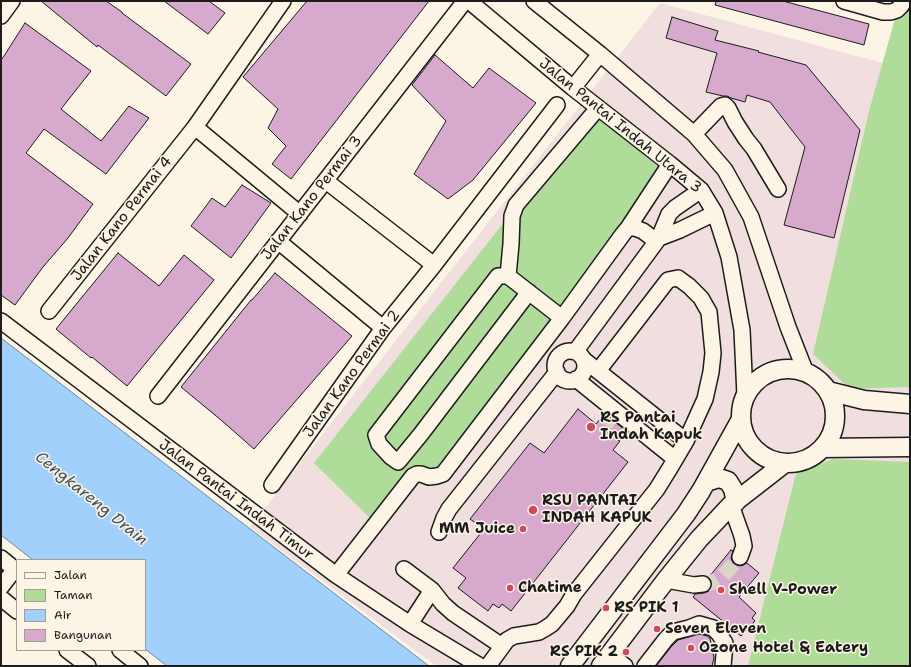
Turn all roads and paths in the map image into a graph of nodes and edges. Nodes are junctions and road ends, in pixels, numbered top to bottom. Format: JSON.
{"nodes":[{"id":1,"x":12,"y":1,"type":"edge"},
{"id":2,"x":283,"y":1,"type":"edge"},
{"id":3,"x":466,"y":1,"type":"edge"},
{"id":4,"x":469,"y":1,"type":"edge"},
{"id":5,"x":534,"y":1,"type":"edge"},
{"id":6,"x":844,"y":1,"type":"edge"},
{"id":7,"x":904,"y":1,"type":"edge"},
{"id":8,"x":1,"y":16,"type":"edge"},
{"id":9,"x":600,"y":54,"type":"junction"},
{"id":10,"x":573,"y":88,"type":"junction"},
{"id":11,"x":557,"y":105,"type":"dead end"},
{"id":12,"x":598,"y":108,"type":"junction"},
{"id":13,"x":195,"y":126,"type":"junction"},
{"id":14,"x":694,"y":134,"type":"junction"},
{"id":15,"x":670,"y":164,"type":"junction"},
{"id":16,"x":326,"y":181,"type":"junction"},
{"id":17,"x":778,"y":189,"type":"dead end"},
{"id":18,"x":701,"y":190,"type":"junction"},
{"id":19,"x":715,"y":213,"type":"junction"},
{"id":20,"x":300,"y":214,"type":"junction"},
{"id":21,"x":628,"y":228,"type":"junction"},
{"id":22,"x":658,"y":240,"type":"junction"},
{"id":23,"x":278,"y":241,"type":"junction"},
{"id":24,"x":434,"y":265,"type":"junction"},
{"id":25,"x":508,"y":276,"type":"junction"},
{"id":26,"x":529,"y":292,"type":"junction"},
{"id":27,"x":49,"y":311,"type":"dead end"},
{"id":28,"x":562,"y":318,"type":"junction"},
{"id":29,"x":1,"y":321,"type":"edge"},
{"id":30,"x":383,"y":328,"type":"junction"},
{"id":31,"x":579,"y":356,"type":"junction"},
{"id":32,"x":598,"y":371,"type":"junction"},
{"id":33,"x":806,"y":373,"type":"junction"},
{"id":34,"x":566,"y":377,"type":"junction"},
{"id":35,"x":828,"y":391,"type":"junction"},
{"id":36,"x":158,"y":396,"type":"dead end"},
{"id":37,"x":745,"y":396,"type":"junction"},
{"id":38,"x":910,"y":404,"type":"edge"},
{"id":39,"x":604,"y":414,"type":"tunnel mouth"},
{"id":40,"x":741,"y":419,"type":"junction"},
{"id":41,"x":624,"y":430,"type":"tunnel mouth"},
{"id":42,"x":686,"y":441,"type":"junction"},
{"id":43,"x":910,"y":446,"type":"edge"},
{"id":44,"x":822,"y":448,"type":"junction"},
{"id":45,"x":398,"y":462,"type":"junction"},
{"id":46,"x":785,"y":463,"type":"junction"},
{"id":47,"x":673,"y":464,"type":"junction"},
{"id":48,"x":413,"y":476,"type":"junction"},
{"id":49,"x":706,"y":482,"type":"junction"},
{"id":50,"x":272,"y":485,"type":"dead end"},
{"id":51,"x":733,"y":504,"type":"junction"},
{"id":52,"x":439,"y":532,"type":"dead end"},
{"id":53,"x":740,"y":557,"type":"tunnel mouth"},
{"id":54,"x":1,"y":558,"type":"edge"},
{"id":55,"x":404,"y":569,"type":"dead end"},
{"id":56,"x":16,"y":570,"type":"edge"},
{"id":57,"x":336,"y":576,"type":"junction"},
{"id":58,"x":666,"y":580,"type":"junction"},
{"id":59,"x":703,"y":584,"type":"tunnel mouth"},
{"id":60,"x":1,"y":587,"type":"edge"},
{"id":61,"x":432,"y":590,"type":"junction"},
{"id":62,"x":1,"y":598,"type":"edge"},
{"id":63,"x":16,"y":610,"type":"edge"},
{"id":64,"x":410,"y":624,"type":"junction"},
{"id":65,"x":497,"y":643,"type":"junction"},
{"id":66,"x":68,"y":651,"type":"edge"},
{"id":67,"x":121,"y":651,"type":"edge"},
{"id":68,"x":606,"y":661,"type":"edge"},
{"id":69,"x":88,"y":666,"type":"edge"},
{"id":70,"x":140,"y":666,"type":"edge"},
{"id":71,"x":482,"y":666,"type":"edge"},
{"id":72,"x":570,"y":666,"type":"edge"},
{"id":73,"x":625,"y":666,"type":"edge"},
{"id":74,"x":645,"y":666,"type":"edge"},
{"id":75,"x":723,"y":666,"type":"edge"}],
"edges":[{"from":1,"to":8,"type":"street"},
{"from":2,"to":13,"type":"street","name":"Jalan Kano Permai 4"},
{"from":3,"to":16,"type":"street","name":"Jalan Kano Permai 3"},
{"from":4,"to":10,"type":"street","name":"Jalan Pantai Indah Utara 3"},
{"from":5,"to":9,"type":"street"},
{"from":6,"to":7,"type":"street"},
{"from":9,"to":10,"type":"street"},
{"from":9,"to":14,"type":"street"},
{"from":10,"to":12,"type":"street","name":"Jalan Pantai Indah Utara 3"},
{"from":11,"to":24,"type":"street","name":"Jalan Kano Permai 2"},
{"from":12,"to":15,"type":"street","name":"Jalan Pantai Indah Utara 3"},
{"from":12,"to":25,"type":"street"},
{"from":13,"to":20,"type":"street"},
{"from":13,"to":27,"type":"street","name":"Jalan Kano Permai 4"},
{"from":14,"to":17,"type":"street"},
{"from":14,"to":33,"type":"street"},
{"from":15,"to":18,"type":"street","name":"Jalan Pantai Indah Utara 3"},
{"from":15,"to":21,"type":"street"},
{"from":16,"to":20,"type":"street","name":"Jalan Kano Permai 3"},
{"from":16,"to":24,"type":"street"},
{"from":18,"to":19,"type":"street","name":"Jalan Pantai Indah Utara 3"},
{"from":18,"to":22,"type":"street"},
{"from":19,"to":22,"type":"street"},
{"from":19,"to":37,"type":"street","name":"Jalan Pantai Indah Utara 3"},
{"from":20,"to":23,"type":"street","name":"Jalan Kano Permai 3"},
{"from":21,"to":22,"type":"street"},
{"from":21,"to":28,"type":"street"},
{"from":22,"to":31,"type":"street"},
{"from":23,"to":30,"type":"street"},
{"from":23,"to":36,"type":"street","name":"Jalan Kano Permai 3"},
{"from":24,"to":30,"type":"street","name":"Jalan Kano Permai 2"},
{"from":25,"to":26,"type":"street"},
{"from":25,"to":45,"type":"street"},
{"from":26,"to":28,"type":"street"},
{"from":26,"to":45,"type":"street"},
{"from":28,"to":48,"type":"street"},
{"from":29,"to":57,"type":"street","name":"Jalan Pantai Indah Timur"},
{"from":30,"to":50,"type":"street","name":"Jalan Kano Permai 2"},
{"from":31,"to":32,"type":"street"},
{"from":31,"to":34,"type":"street"},
{"from":31,"to":34,"type":"street"},
{"from":32,"to":42,"type":"street"},
{"from":32,"to":42,"type":"street"},
{"from":33,"to":35,"type":"main road"},
{"from":33,"to":37,"type":"main road"},
{"from":34,"to":39,"type":"street"},
{"from":34,"to":47,"type":"street"},
{"from":34,"to":52,"type":"street"},
{"from":35,"to":38,"type":"main road"},
{"from":35,"to":44,"type":"main road"},
{"from":37,"to":40,"type":"main road"},
{"from":40,"to":46,"type":"main road"},
{"from":40,"to":49,"type":"main road"},
{"from":41,"to":47,"type":"street"},
{"from":42,"to":47,"type":"street"},
{"from":43,"to":44,"type":"main road"},
{"from":44,"to":46,"type":"main road"},
{"from":45,"to":48,"type":"street"},
{"from":46,"to":51,"type":"main road"},
{"from":47,"to":65,"type":"street"},
{"from":48,"to":57,"type":"street"},
{"from":49,"to":51,"type":"main road"},
{"from":49,"to":72,"type":"main road"},
{"from":51,"to":53,"type":"street"},
{"from":51,"to":58,"type":"main road"},
{"from":54,"to":56,"type":"street"},
{"from":55,"to":61,"type":"street"},
{"from":56,"to":60,"type":"street"},
{"from":57,"to":64,"type":"street","name":"Jalan Pantai Indah Timur"},
{"from":58,"to":59,"type":"street"},
{"from":58,"to":68,"type":"main road"},
{"from":61,"to":64,"type":"street"},
{"from":61,"to":65,"type":"street"},
{"from":62,"to":63,"type":"street"},
{"from":64,"to":71,"type":"street","name":"Jalan Pantai Indah Timur"},
{"from":65,"to":71,"type":"street"},
{"from":66,"to":69,"type":"street"},
{"from":67,"to":70,"type":"street"},
{"from":68,"to":73,"type":"street"},
{"from":74,"to":75,"type":"street"}]}
